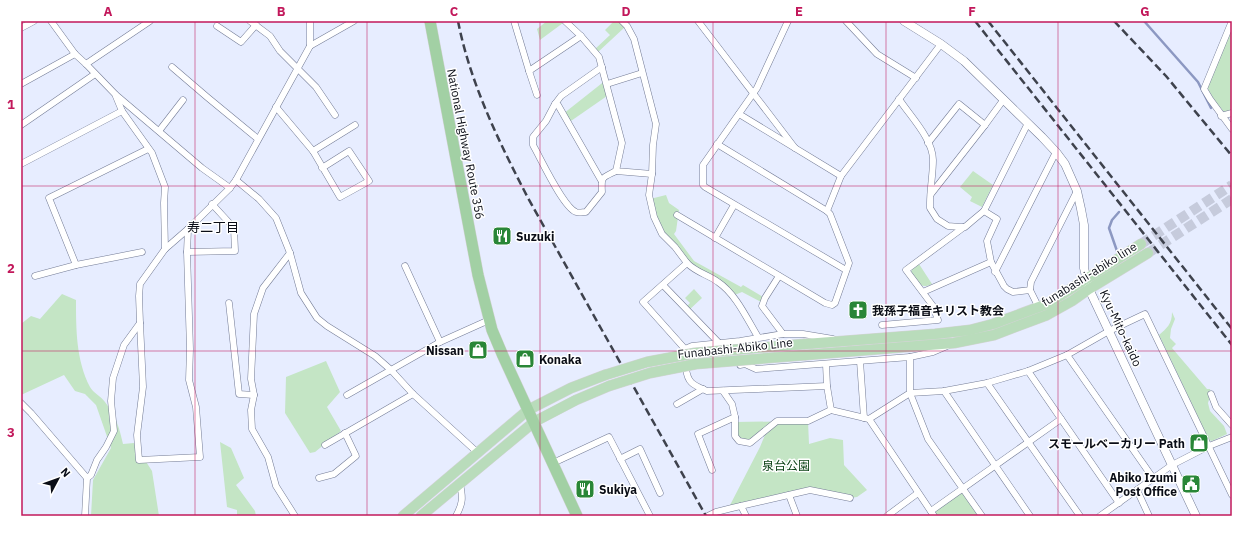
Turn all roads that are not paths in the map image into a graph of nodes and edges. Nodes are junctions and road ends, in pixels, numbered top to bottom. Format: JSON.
{"nodes":[{"id":1,"x":34,"y":21,"type":"edge"},
{"id":2,"x":51,"y":21,"type":"edge"},
{"id":3,"x":150,"y":21,"type":"edge"},
{"id":4,"x":310,"y":21,"type":"edge"},
{"id":5,"x":354,"y":21,"type":"edge"},
{"id":6,"x":430,"y":21,"type":"edge"},
{"id":7,"x":514,"y":21,"type":"edge"},
{"id":8,"x":565,"y":21,"type":"edge"},
{"id":9,"x":622,"y":21,"type":"edge"},
{"id":10,"x":698,"y":21,"type":"edge"},
{"id":11,"x":788,"y":21,"type":"edge"},
{"id":12,"x":846,"y":21,"type":"edge"},
{"id":13,"x":904,"y":21,"type":"edge"},
{"id":14,"x":1232,"y":21,"type":"edge"},
{"id":15,"x":253,"y":23,"type":"edge"},
{"id":16,"x":217,"y":26,"type":"dead end"},
{"id":17,"x":21,"y":28,"type":"edge"},
{"id":18,"x":581,"y":36,"type":"junction"},
{"id":19,"x":941,"y":44,"type":"junction"},
{"id":20,"x":310,"y":46,"type":"junction"},
{"id":21,"x":75,"y":54,"type":"junction"},
{"id":22,"x":86,"y":64,"type":"junction"},
{"id":23,"x":172,"y":67,"type":"dead end"},
{"id":24,"x":602,"y":67,"type":"junction"},
{"id":25,"x":298,"y":69,"type":"junction"},
{"id":26,"x":529,"y":71,"type":"junction"},
{"id":27,"x":642,"y":73,"type":"junction"},
{"id":28,"x":95,"y":74,"type":"junction"},
{"id":29,"x":916,"y":78,"type":"junction"},
{"id":30,"x":21,"y":84,"type":"edge"},
{"id":31,"x":607,"y":84,"type":"junction"},
{"id":32,"x":115,"y":94,"type":"junction"},
{"id":33,"x":753,"y":94,"type":"junction"},
{"id":34,"x":537,"y":95,"type":"dead end"},
{"id":35,"x":898,"y":99,"type":"junction"},
{"id":36,"x":1004,"y":99,"type":"junction"},
{"id":37,"x":183,"y":100,"type":"dead end"},
{"id":38,"x":555,"y":104,"type":"junction"},
{"id":39,"x":276,"y":107,"type":"junction"},
{"id":40,"x":122,"y":111,"type":"junction"},
{"id":41,"x":1232,"y":113,"type":"edge"},
{"id":42,"x":739,"y":114,"type":"junction"},
{"id":43,"x":335,"y":115,"type":"dead end"},
{"id":44,"x":1221,"y":116,"type":"junction"},
{"id":45,"x":1028,"y":123,"type":"junction"},
{"id":46,"x":355,"y":124,"type":"dead end"},
{"id":47,"x":21,"y":125,"type":"edge"},
{"id":48,"x":985,"y":125,"type":"junction"},
{"id":49,"x":1232,"y":129,"type":"edge"},
{"id":50,"x":158,"y":132,"type":"junction"},
{"id":51,"x":258,"y":139,"type":"junction"},
{"id":52,"x":717,"y":144,"type":"junction"},
{"id":53,"x":928,"y":144,"type":"junction"},
{"id":54,"x":795,"y":148,"type":"junction"},
{"id":55,"x":148,"y":149,"type":"junction"},
{"id":56,"x":313,"y":151,"type":"junction"},
{"id":57,"x":1056,"y":152,"type":"junction"},
{"id":58,"x":21,"y":164,"type":"edge"},
{"id":59,"x":322,"y":168,"type":"junction"},
{"id":60,"x":616,"y":171,"type":"junction"},
{"id":61,"x":652,"y":174,"type":"junction"},
{"id":62,"x":841,"y":176,"type":"junction"},
{"id":63,"x":236,"y":180,"type":"junction"},
{"id":64,"x":601,"y":180,"type":"junction"},
{"id":65,"x":230,"y":188,"type":"junction"},
{"id":66,"x":1077,"y":190,"type":"junction"},
{"id":67,"x":930,"y":195,"type":"junction"},
{"id":68,"x":212,"y":204,"type":"junction"},
{"id":69,"x":734,"y":205,"type":"junction"},
{"id":70,"x":827,"y":211,"type":"junction"},
{"id":71,"x":984,"y":211,"type":"junction"},
{"id":72,"x":677,"y":215,"type":"dead end"},
{"id":73,"x":965,"y":226,"type":"junction"},
{"id":74,"x":188,"y":228,"type":"junction"},
{"id":75,"x":715,"y":238,"type":"junction"},
{"id":76,"x":1141,"y":244,"type":"tunnel mouth"},
{"id":77,"x":165,"y":249,"type":"junction"},
{"id":78,"x":142,"y":252,"type":"dead end"},
{"id":79,"x":187,"y":252,"type":"junction"},
{"id":80,"x":290,"y":253,"type":"junction"},
{"id":81,"x":1148,"y":253,"type":"tunnel mouth"},
{"id":82,"x":991,"y":262,"type":"junction"},
{"id":83,"x":686,"y":263,"type":"junction"},
{"id":84,"x":76,"y":265,"type":"junction"},
{"id":85,"x":405,"y":266,"type":"dead end"},
{"id":86,"x":846,"y":270,"type":"junction"},
{"id":87,"x":996,"y":272,"type":"junction"},
{"id":88,"x":35,"y":276,"type":"dead end"},
{"id":89,"x":779,"y":276,"type":"junction"},
{"id":90,"x":1086,"y":278,"type":"junction"},
{"id":91,"x":662,"y":284,"type":"junction"},
{"id":92,"x":1089,"y":289,"type":"junction"},
{"id":93,"x":1030,"y":290,"type":"junction"},
{"id":94,"x":923,"y":292,"type":"junction"},
{"id":95,"x":229,"y":303,"type":"dead end"},
{"id":96,"x":1039,"y":308,"type":"junction"},
{"id":97,"x":489,"y":320,"type":"junction"},
{"id":98,"x":140,"y":322,"type":"junction"},
{"id":99,"x":882,"y":325,"type":"dead end"},
{"id":100,"x":1109,"y":331,"type":"junction"},
{"id":101,"x":783,"y":334,"type":"junction"},
{"id":102,"x":758,"y":337,"type":"junction"},
{"id":103,"x":843,"y":340,"type":"junction"},
{"id":104,"x":440,"y":342,"type":"junction"},
{"id":105,"x":719,"y":343,"type":"junction"},
{"id":106,"x":954,"y":343,"type":"junction"},
{"id":107,"x":685,"y":349,"type":"junction"},
{"id":108,"x":910,"y":356,"type":"junction"},
{"id":109,"x":1067,"y":356,"type":"junction"},
{"id":110,"x":860,"y":361,"type":"junction"},
{"id":111,"x":826,"y":364,"type":"junction"},
{"id":112,"x":686,"y":369,"type":"junction"},
{"id":113,"x":391,"y":370,"type":"junction"},
{"id":114,"x":1028,"y":372,"type":"junction"},
{"id":115,"x":987,"y":383,"type":"junction"},
{"id":116,"x":827,"y":386,"type":"junction"},
{"id":117,"x":703,"y":389,"type":"junction"},
{"id":118,"x":723,"y":391,"type":"junction"},
{"id":119,"x":944,"y":391,"type":"junction"},
{"id":120,"x":910,"y":393,"type":"junction"},
{"id":121,"x":412,"y":394,"type":"junction"},
{"id":122,"x":1211,"y":394,"type":"dead end"},
{"id":123,"x":254,"y":395,"type":"junction"},
{"id":124,"x":347,"y":395,"type":"dead end"},
{"id":125,"x":21,"y":403,"type":"edge"},
{"id":126,"x":677,"y":404,"type":"dead end"},
{"id":127,"x":528,"y":410,"type":"junction"},
{"id":128,"x":831,"y":410,"type":"junction"},
{"id":129,"x":735,"y":417,"type":"junction"},
{"id":130,"x":867,"y":419,"type":"junction"},
{"id":131,"x":1061,"y":420,"type":"junction"},
{"id":132,"x":534,"y":422,"type":"junction"},
{"id":133,"x":1232,"y":425,"type":"edge"},
{"id":134,"x":345,"y":433,"type":"junction"},
{"id":135,"x":1232,"y":436,"type":"edge"},
{"id":136,"x":1028,"y":442,"type":"junction"},
{"id":137,"x":325,"y":445,"type":"dead end"},
{"id":138,"x":1209,"y":446,"type":"junction"},
{"id":139,"x":478,"y":453,"type":"junction"},
{"id":140,"x":620,"y":459,"type":"junction"},
{"id":141,"x":553,"y":464,"type":"junction"},
{"id":142,"x":1172,"y":465,"type":"junction"},
{"id":143,"x":995,"y":466,"type":"junction"},
{"id":144,"x":712,"y":470,"type":"dead end"},
{"id":145,"x":87,"y":478,"type":"junction"},
{"id":146,"x":319,"y":478,"type":"dead end"},
{"id":147,"x":1153,"y":478,"type":"junction"},
{"id":148,"x":460,"y":484,"type":"junction"},
{"id":149,"x":962,"y":488,"type":"junction"},
{"id":150,"x":1137,"y":490,"type":"junction"},
{"id":151,"x":918,"y":493,"type":"junction"},
{"id":152,"x":660,"y":494,"type":"dead end"},
{"id":153,"x":789,"y":495,"type":"junction"},
{"id":154,"x":1232,"y":495,"type":"edge"},
{"id":155,"x":850,"y":498,"type":"dead end"},
{"id":156,"x":1119,"y":503,"type":"junction"},
{"id":157,"x":741,"y":506,"type":"junction"},
{"id":158,"x":932,"y":513,"type":"edge"},
{"id":159,"x":85,"y":516,"type":"edge"},
{"id":160,"x":295,"y":516,"type":"edge"},
{"id":161,"x":403,"y":516,"type":"edge"},
{"id":162,"x":421,"y":516,"type":"edge"},
{"id":163,"x":456,"y":516,"type":"edge"},
{"id":164,"x":577,"y":516,"type":"edge"},
{"id":165,"x":650,"y":516,"type":"edge"},
{"id":166,"x":708,"y":516,"type":"edge"},
{"id":167,"x":746,"y":516,"type":"edge"},
{"id":168,"x":797,"y":516,"type":"edge"},
{"id":169,"x":887,"y":516,"type":"edge"},
{"id":170,"x":982,"y":516,"type":"edge"},
{"id":171,"x":1030,"y":516,"type":"edge"},
{"id":172,"x":1080,"y":516,"type":"edge"},
{"id":173,"x":1100,"y":516,"type":"edge"},
{"id":174,"x":1149,"y":516,"type":"edge"},
{"id":175,"x":1196,"y":516,"type":"edge"}],
"edges":[{"from":1,"to":17,"type":"street"},
{"from":2,"to":21,"type":"street"},
{"from":3,"to":22,"type":"street"},
{"from":4,"to":20,"type":"street"},
{"from":5,"to":20,"type":"street"},
{"from":6,"to":97,"type":"highway","name":"National Highway Route 356"},
{"from":7,"to":26,"type":"street"},
{"from":8,"to":18,"type":"street"},
{"from":9,"to":27,"type":"street"},
{"from":10,"to":33,"type":"street"},
{"from":11,"to":33,"type":"street"},
{"from":12,"to":29,"type":"street"},
{"from":13,"to":19,"type":"street","name":"Kyu-Mito-kaido"},
{"from":14,"to":44,"type":"street"},
{"from":15,"to":16,"type":"street"},
{"from":15,"to":25,"type":"street"},
{"from":18,"to":24,"type":"street"},
{"from":18,"to":26,"type":"street"},
{"from":19,"to":29,"type":"street"},
{"from":19,"to":36,"type":"street","name":"Kyu-Mito-kaido"},
{"from":20,"to":25,"type":"street"},
{"from":21,"to":22,"type":"street"},
{"from":21,"to":30,"type":"street"},
{"from":22,"to":28,"type":"street"},
{"from":23,"to":51,"type":"street"},
{"from":24,"to":31,"type":"street"},
{"from":24,"to":38,"type":"street"},
{"from":25,"to":39,"type":"street"},
{"from":25,"to":43,"type":"street"},
{"from":26,"to":34,"type":"street"},
{"from":27,"to":31,"type":"street"},
{"from":27,"to":61,"type":"street"},
{"from":28,"to":32,"type":"street"},
{"from":28,"to":47,"type":"street"},
{"from":29,"to":35,"type":"street"},
{"from":31,"to":60,"type":"street"},
{"from":32,"to":40,"type":"street"},
{"from":32,"to":50,"type":"street"},
{"from":33,"to":42,"type":"street"},
{"from":33,"to":54,"type":"street"},
{"from":35,"to":53,"type":"street"},
{"from":35,"to":62,"type":"street"},
{"from":36,"to":45,"type":"street","name":"Kyu-Mito-kaido"},
{"from":36,"to":48,"type":"street"},
{"from":37,"to":50,"type":"street"},
{"from":38,"to":64,"type":"street"},
{"from":38,"to":64,"type":"street"},
{"from":39,"to":51,"type":"street"},
{"from":39,"to":56,"type":"street"},
{"from":40,"to":55,"type":"street"},
{"from":40,"to":58,"type":"street"},
{"from":41,"to":44,"type":"street"},
{"from":42,"to":52,"type":"street"},
{"from":42,"to":54,"type":"street"},
{"from":44,"to":49,"type":"street"},
{"from":45,"to":57,"type":"street","name":"Kyu-Mito-kaido"},
{"from":45,"to":71,"type":"street"},
{"from":46,"to":56,"type":"street"},
{"from":48,"to":53,"type":"street"},
{"from":48,"to":67,"type":"street"},
{"from":50,"to":65,"type":"street"},
{"from":51,"to":63,"type":"street"},
{"from":52,"to":69,"type":"street"},
{"from":52,"to":70,"type":"street"},
{"from":53,"to":67,"type":"street"},
{"from":54,"to":62,"type":"street"},
{"from":55,"to":77,"type":"street"},
{"from":55,"to":84,"type":"street"},
{"from":56,"to":59,"type":"street"},
{"from":57,"to":66,"type":"street","name":"Kyu-Mito-kaido"},
{"from":57,"to":87,"type":"street"},
{"from":59,"to":59,"type":"street"},
{"from":60,"to":61,"type":"street"},
{"from":60,"to":64,"type":"street"},
{"from":61,"to":83,"type":"street"},
{"from":62,"to":70,"type":"street"},
{"from":63,"to":65,"type":"street"},
{"from":63,"to":80,"type":"street"},
{"from":65,"to":68,"type":"street"},
{"from":66,"to":90,"type":"street","name":"Kyu-Mito-kaido"},
{"from":66,"to":93,"type":"street"},
{"from":67,"to":73,"type":"street"},
{"from":68,"to":74,"type":"street"},
{"from":68,"to":79,"type":"street"},
{"from":69,"to":75,"type":"street"},
{"from":69,"to":86,"type":"street"},
{"from":70,"to":86,"type":"street"},
{"from":71,"to":73,"type":"street"},
{"from":71,"to":82,"type":"street"},
{"from":72,"to":75,"type":"street"},
{"from":73,"to":94,"type":"street"},
{"from":74,"to":77,"type":"street"},
{"from":74,"to":79,"type":"street"},
{"from":75,"to":89,"type":"street"},
{"from":76,"to":90,"type":"main road","name":"funabashi-abiko line"},
{"from":77,"to":98,"type":"street"},
{"from":78,"to":84,"type":"street"},
{"from":79,"to":98,"type":"street"},
{"from":80,"to":113,"type":"street"},
{"from":80,"to":123,"type":"street"},
{"from":81,"to":92,"type":"main road","name":"funabashi-abiko line"},
{"from":82,"to":87,"type":"street"},
{"from":82,"to":94,"type":"street"},
{"from":83,"to":91,"type":"street"},
{"from":83,"to":102,"type":"street"},
{"from":84,"to":88,"type":"street"},
{"from":85,"to":104,"type":"street"},
{"from":86,"to":89,"type":"street"},
{"from":87,"to":93,"type":"street"},
{"from":89,"to":101,"type":"street"},
{"from":90,"to":92,"type":"street","name":"Kyu-Mito-kaido"},
{"from":90,"to":96,"type":"main road","name":"funabashi-abiko line"},
{"from":91,"to":105,"type":"street"},
{"from":91,"to":107,"type":"street"},
{"from":92,"to":100,"type":"street","name":"Kyu-Mito-kaido"},
{"from":92,"to":106,"type":"main road","name":"funabashi-abiko line"},
{"from":93,"to":96,"type":"street"},
{"from":94,"to":99,"type":"street"},
{"from":95,"to":123,"type":"street"},
{"from":96,"to":103,"type":"main road","name":"funabashi-abiko line"},
{"from":97,"to":104,"type":"street"},
{"from":97,"to":127,"type":"highway","name":"National Highway Route 356"},
{"from":98,"to":145,"type":"street"},
{"from":100,"to":109,"type":"street"},
{"from":100,"to":138,"type":"street"},
{"from":100,"to":142,"type":"street","name":"Kyu-Mito-kaido"},
{"from":101,"to":102,"type":"street"},
{"from":101,"to":103,"type":"street"},
{"from":102,"to":105,"type":"street"},
{"from":103,"to":127,"type":"main road","name":"Funabashi-Abiko Line","bridge":true},
{"from":104,"to":113,"type":"street"},
{"from":105,"to":107,"type":"street"},
{"from":106,"to":108,"type":"street"},
{"from":106,"to":132,"type":"main road","name":"Funabashi-Abiko Line","bridge":true},
{"from":107,"to":112,"type":"street"},
{"from":108,"to":110,"type":"street"},
{"from":108,"to":120,"type":"street"},
{"from":109,"to":114,"type":"street"},
{"from":109,"to":147,"type":"street"},
{"from":110,"to":111,"type":"street"},
{"from":110,"to":130,"type":"street"},
{"from":111,"to":112,"type":"street"},
{"from":111,"to":116,"type":"street"},
{"from":112,"to":117,"type":"street"},
{"from":113,"to":121,"type":"street"},
{"from":113,"to":124,"type":"street"},
{"from":114,"to":115,"type":"street"},
{"from":114,"to":131,"type":"street"},
{"from":115,"to":119,"type":"street"},
{"from":115,"to":136,"type":"street"},
{"from":116,"to":118,"type":"street"},
{"from":116,"to":128,"type":"street"},
{"from":117,"to":118,"type":"street"},
{"from":117,"to":126,"type":"street"},
{"from":118,"to":129,"type":"street"},
{"from":119,"to":120,"type":"street"},
{"from":119,"to":143,"type":"street"},
{"from":120,"to":130,"type":"street"},
{"from":120,"to":149,"type":"street"},
{"from":121,"to":134,"type":"street"},
{"from":121,"to":139,"type":"street"},
{"from":122,"to":133,"type":"street"},
{"from":123,"to":160,"type":"street"},
{"from":125,"to":145,"type":"street"},
{"from":127,"to":132,"type":"highway","name":"National Highway Route 356"},
{"from":127,"to":139,"type":"main road","name":"Funabashi-Abiko Line"},
{"from":128,"to":129,"type":"street"},
{"from":128,"to":130,"type":"street"},
{"from":129,"to":144,"type":"street"},
{"from":130,"to":151,"type":"street"},
{"from":131,"to":136,"type":"street"},
{"from":131,"to":156,"type":"street"},
{"from":132,"to":141,"type":"highway","name":"National Highway Route 356"},
{"from":132,"to":148,"type":"main road","name":"Funabashi-Abiko Line"},
{"from":134,"to":137,"type":"street"},
{"from":134,"to":146,"type":"street"},
{"from":135,"to":138,"type":"street"},
{"from":136,"to":143,"type":"street"},
{"from":136,"to":172,"type":"street"},
{"from":138,"to":142,"type":"street"},
{"from":138,"to":154,"type":"street"},
{"from":139,"to":161,"type":"main road","name":"Funabashi-Abiko Line"},
{"from":140,"to":141,"type":"street"},
{"from":140,"to":152,"type":"street"},
{"from":140,"to":165,"type":"street"},
{"from":141,"to":164,"type":"highway","name":"National Highway Route 356"},
{"from":142,"to":147,"type":"street"},
{"from":142,"to":175,"type":"street","name":"Kyu-Mito-kaido"},
{"from":143,"to":149,"type":"street"},
{"from":143,"to":171,"type":"street"},
{"from":145,"to":159,"type":"street"},
{"from":147,"to":150,"type":"street"},
{"from":148,"to":162,"type":"main road","name":"Funabashi-Abiko Line"},
{"from":148,"to":163,"type":"street"},
{"from":149,"to":158,"type":"street"},
{"from":149,"to":170,"type":"street"},
{"from":150,"to":156,"type":"street"},
{"from":150,"to":174,"type":"street"},
{"from":151,"to":158,"type":"street"},
{"from":151,"to":169,"type":"street"},
{"from":153,"to":155,"type":"street"},
{"from":153,"to":157,"type":"street"},
{"from":153,"to":168,"type":"street"},
{"from":156,"to":173,"type":"street"},
{"from":157,"to":166,"type":"street"},
{"from":157,"to":167,"type":"street"}]}
